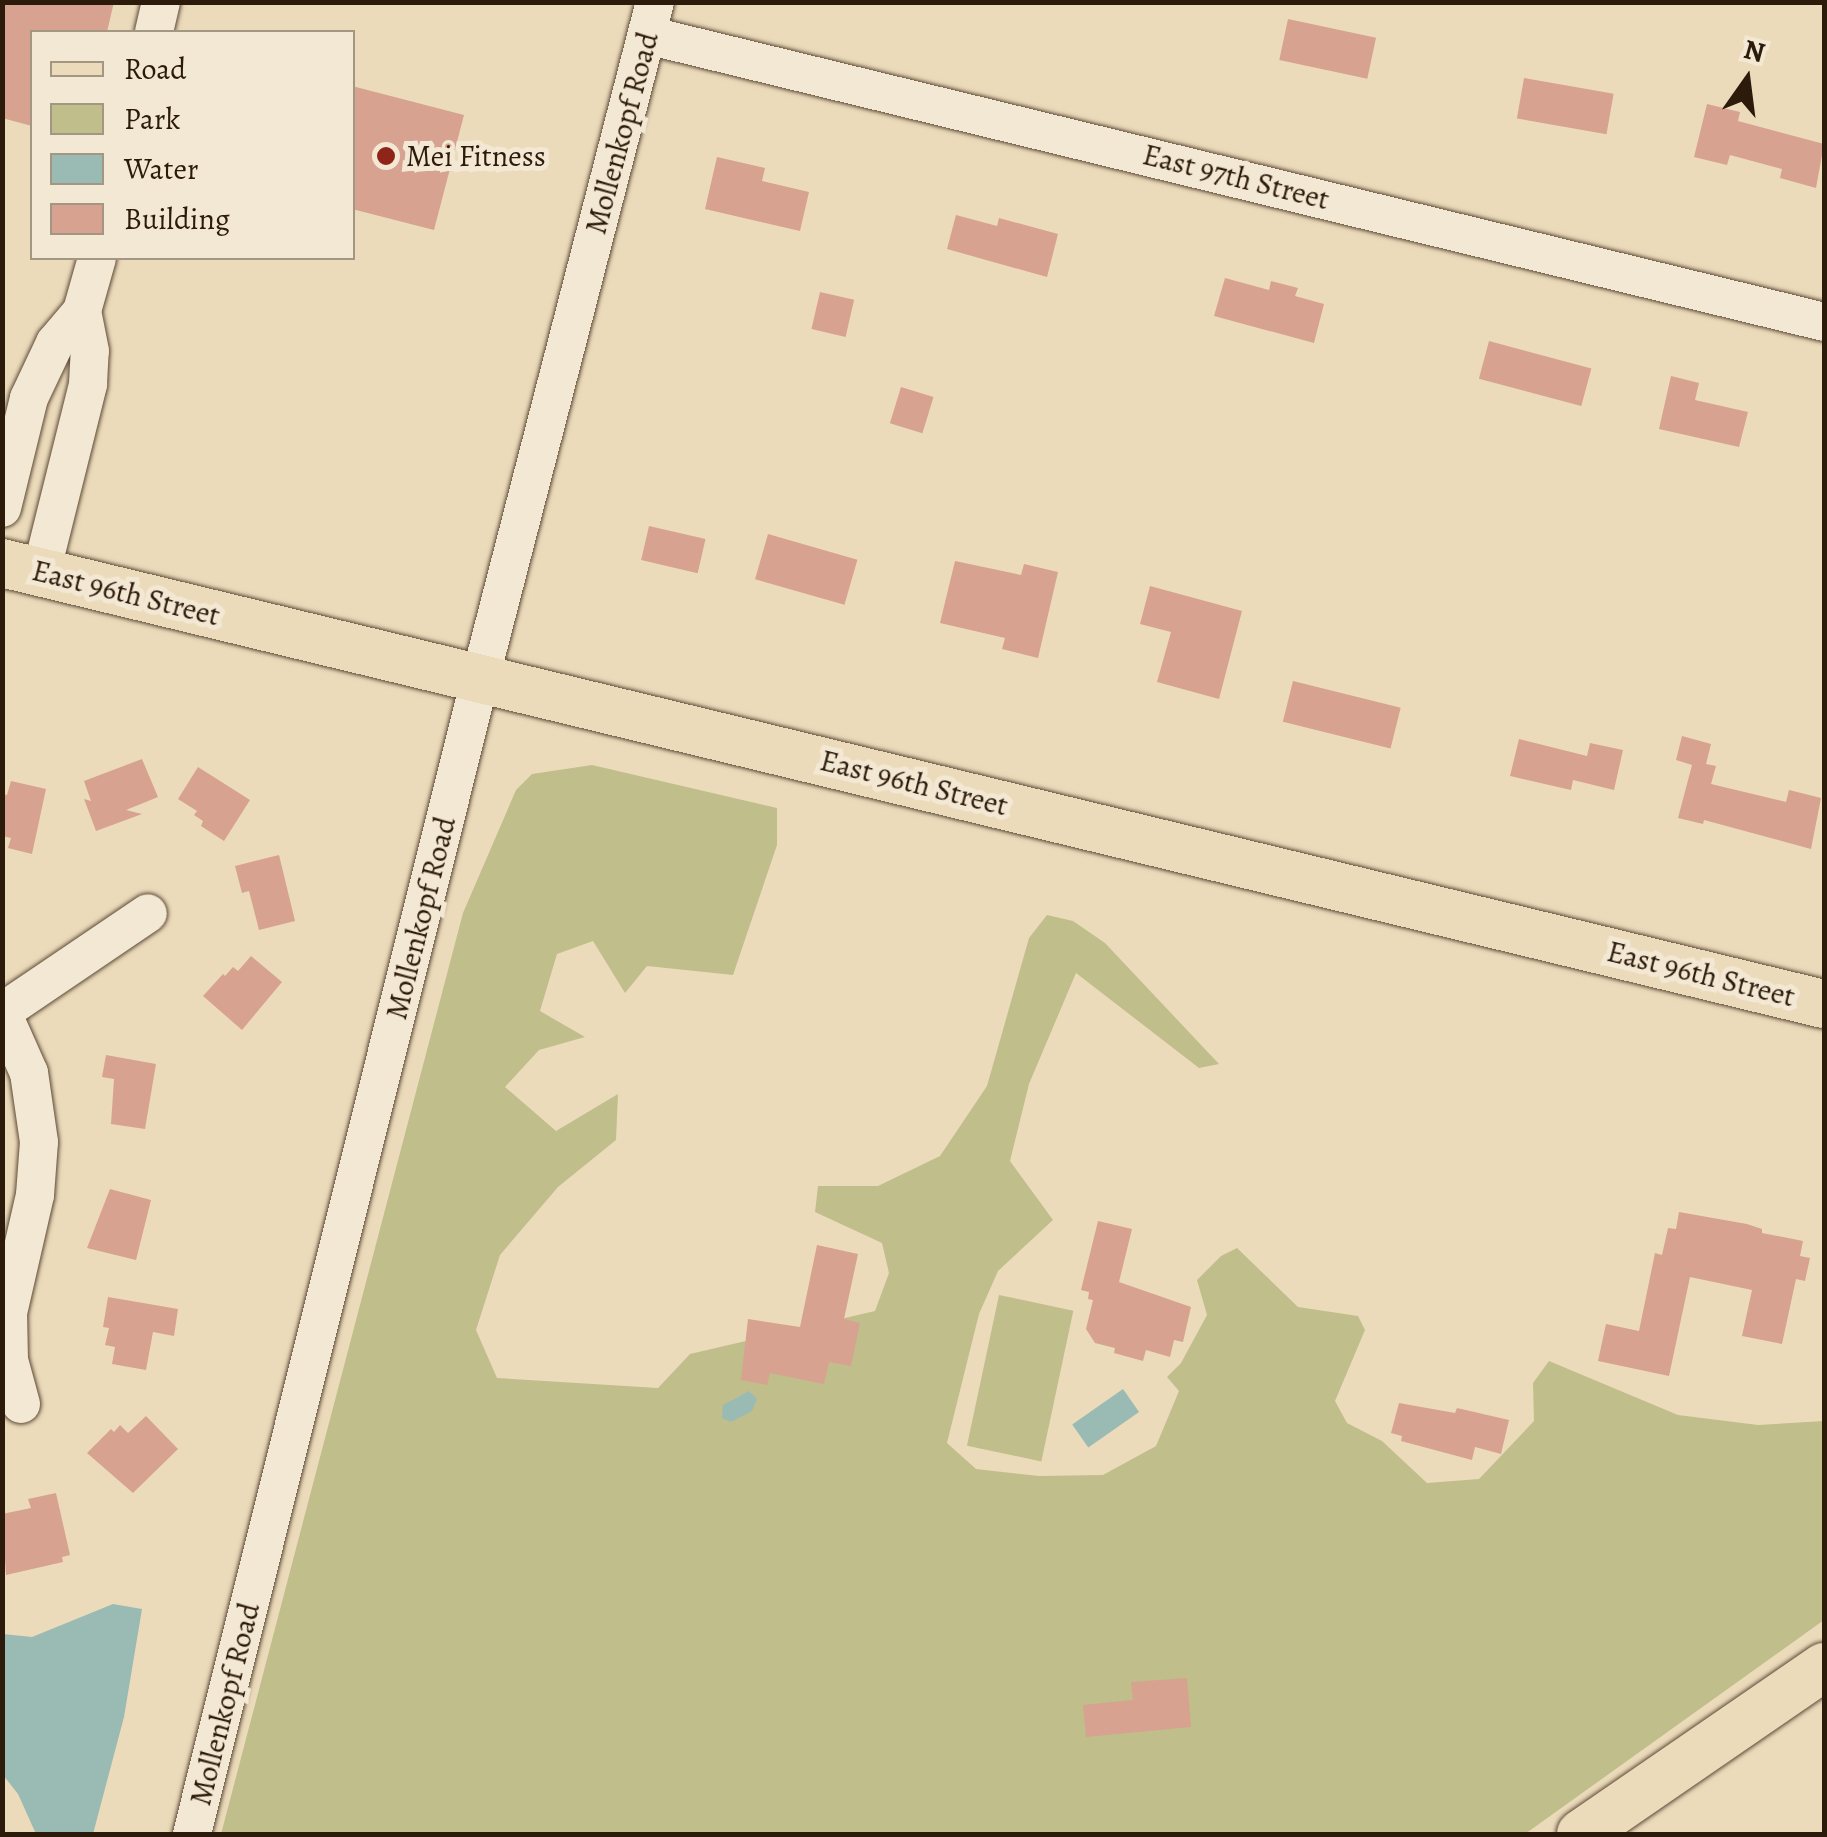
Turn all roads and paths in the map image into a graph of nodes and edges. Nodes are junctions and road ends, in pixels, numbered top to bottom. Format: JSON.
{"nodes":[{"id":1,"x":161,"y":2,"type":"edge"},
{"id":2,"x":651,"y":19,"type":"edge"},
{"id":3,"x":154,"y":30,"type":"edge"},
{"id":4,"x":96,"y":260,"type":"edge"},
{"id":5,"x":82,"y":311,"type":"junction"},
{"id":6,"x":1824,"y":322,"type":"edge"},
{"id":7,"x":2,"y":508,"type":"edge"},
{"id":8,"x":22,"y":568,"type":"edge"},
{"id":9,"x":480,"y":679,"type":"junction"},
{"id":10,"x":148,"y":914,"type":"dead end"},
{"id":11,"x":1824,"y":1004,"type":"edge"},
{"id":12,"x":2,"y":1012,"type":"edge"},
{"id":13,"x":21,"y":1404,"type":"dead end"},
{"id":14,"x":1824,"y":1667,"type":"edge"},
{"id":15,"x":192,"y":1834,"type":"edge"},
{"id":16,"x":1581,"y":1834,"type":"edge"}],
"edges":[{"from":1,"to":3,"type":"street"},
{"from":2,"to":6,"type":"street","name":"East 97th Street"},
{"from":2,"to":9,"type":"street","name":"Mollenkopf Road"},
{"from":4,"to":5,"type":"street"},
{"from":5,"to":7,"type":"street"},
{"from":5,"to":8,"type":"street"},
{"from":8,"to":9,"type":"main road","name":"East 96th Street"},
{"from":9,"to":11,"type":"main road","name":"East 96th Street"},
{"from":9,"to":15,"type":"street","name":"Mollenkopf Road"},
{"from":10,"to":12,"type":"street"},
{"from":12,"to":13,"type":"street"},
{"from":14,"to":16,"type":"main road"}]}
